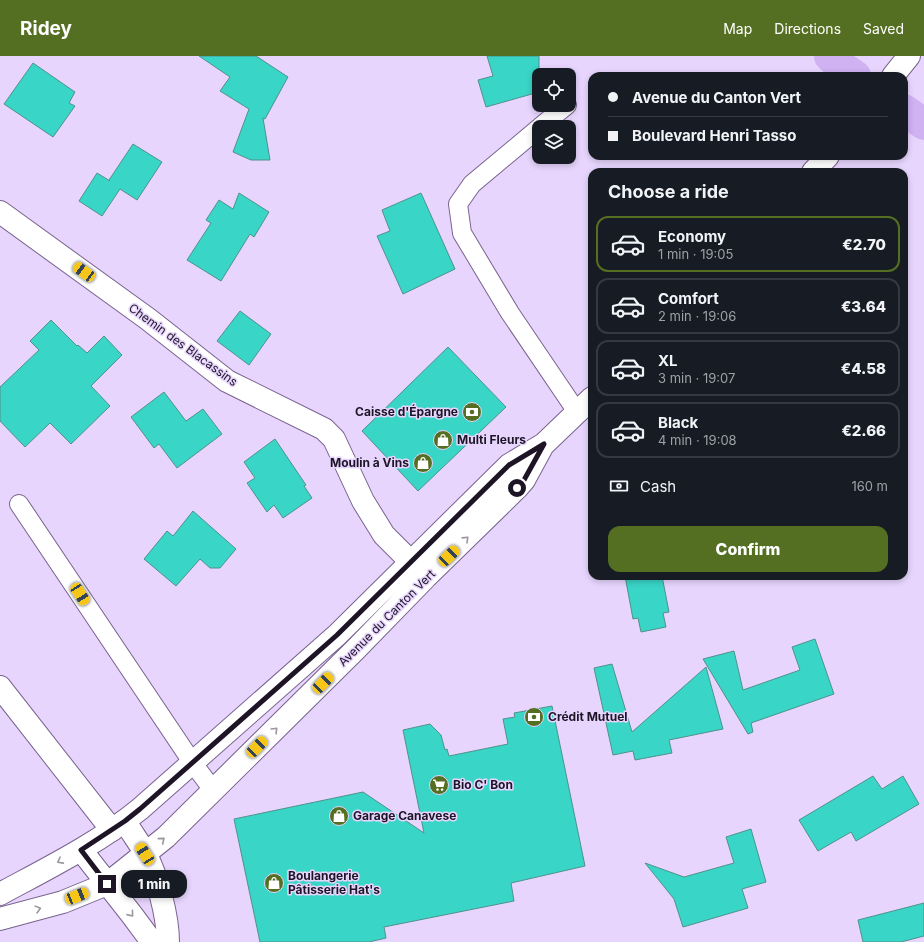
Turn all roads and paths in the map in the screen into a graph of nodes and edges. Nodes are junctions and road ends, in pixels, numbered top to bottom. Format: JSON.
{"nodes":[{"id":1,"x":909,"y":56,"type":"edge"},
{"id":2,"x":896,"y":72,"type":"edge"},
{"id":3,"x":559,"y":112,"type":"edge"},
{"id":4,"x":549,"y":120,"type":"edge"},
{"id":5,"x":532,"y":135,"type":"edge"},
{"id":6,"x":824,"y":160,"type":"edge"},
{"id":7,"x":817,"y":168,"type":"edge"},
{"id":8,"x":0,"y":212,"type":"edge"},
{"id":9,"x":585,"y":405,"type":"edge"},
{"id":10,"x":19,"y":504,"type":"dead end"},
{"id":11,"x":419,"y":570,"type":"junction"},
{"id":12,"x":0,"y":687,"type":"edge"},
{"id":13,"x":192,"y":762,"type":"junction"},
{"id":14,"x":214,"y":790,"type":"junction"},
{"id":15,"x":118,"y":825,"type":"junction"},
{"id":16,"x":81,"y":850,"type":"junction"},
{"id":17,"x":145,"y":854,"type":"junction"},
{"id":18,"x":107,"y":884,"type":"junction"},
{"id":19,"x":0,"y":894,"type":"edge"},
{"id":20,"x":0,"y":919,"type":"edge"},
{"id":21,"x":152,"y":942,"type":"edge"},
{"id":22,"x":168,"y":942,"type":"edge"}],
"edges":[{"from":1,"to":2,"type":"street"},
{"from":3,"to":4,"type":"lane"},
{"from":5,"to":9,"type":"lane"},
{"from":6,"to":7,"type":"street"},
{"from":8,"to":11,"type":"street","name":"Chemin des Blacassins"},
{"from":9,"to":11,"type":"street","name":"Avenue du Canton Vert"},
{"from":10,"to":13,"type":"lane"},
{"from":11,"to":13,"type":"street","name":"Avenue du Canton Vert"},
{"from":14,"to":11,"type":"street","name":"Avenue du Canton Vert","one_way":true},
{"from":12,"to":15,"type":"street"},
{"from":13,"to":14,"type":"lane"},
{"from":13,"to":15,"type":"street","name":"Avenue du Canton Vert"},
{"from":17,"to":14,"type":"street","name":"Avenue du Canton Vert","one_way":true},
{"from":15,"to":16,"type":"street","name":"Avenue du Canton Vert"},
{"from":15,"to":17,"type":"street"},
{"from":16,"to":18,"type":"street"},
{"from":16,"to":19,"type":"street","name":"Avenue du Canton Vert","one_way":true},
{"from":17,"to":18,"type":"street","name":"Avenue du Canton Vert"},
{"from":17,"to":22,"type":"street"},
{"from":20,"to":18,"type":"street","name":"Avenue du Canton Vert","one_way":true},
{"from":18,"to":21,"type":"street","one_way":true}]}
